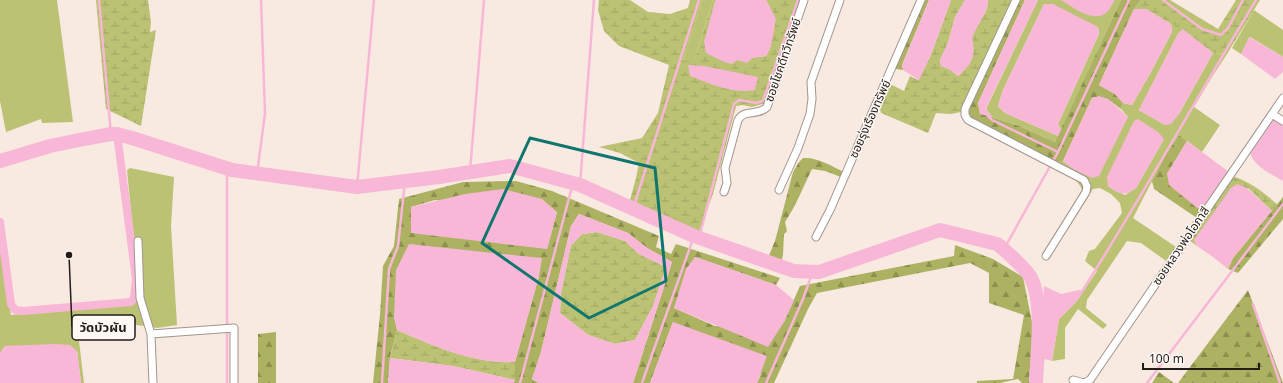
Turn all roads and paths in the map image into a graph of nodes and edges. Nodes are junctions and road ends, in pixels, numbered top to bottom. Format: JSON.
{"nodes":[{"id":1,"x":804,"y":0,"type":"edge"},
{"id":2,"x":840,"y":0,"type":"edge"},
{"id":3,"x":921,"y":0,"type":"edge"},
{"id":4,"x":1016,"y":0,"type":"edge"},
{"id":5,"x":1283,"y":98,"type":"edge"},
{"id":6,"x":1272,"y":114,"type":"junction"},
{"id":7,"x":1283,"y":121,"type":"edge"},
{"id":8,"x":779,"y":190,"type":"dead end"},
{"id":9,"x":724,"y":192,"type":"dead end"},
{"id":10,"x":816,"y":237,"type":"dead end"},
{"id":11,"x":138,"y":241,"type":"dead end"},
{"id":12,"x":1046,"y":256,"type":"dead end"},
{"id":13,"x":152,"y":334,"type":"junction"},
{"id":14,"x":1073,"y":380,"type":"dead end"},
{"id":15,"x":153,"y":383,"type":"edge"},
{"id":16,"x":234,"y":383,"type":"edge"}],
"edges":[{"from":1,"to":9,"type":"street","name":"ซอยโชคดีทวีทรัพย์"},
{"from":2,"to":8,"type":"street"},
{"from":3,"to":10,"type":"street","name":"ซอยรุ่งเรืองทรัพย์"},
{"from":4,"to":12,"type":"street"},
{"from":5,"to":6,"type":"street","name":"ซอยหลวงพ่อโอภาสี"},
{"from":6,"to":7,"type":"street"},
{"from":6,"to":14,"type":"street","name":"ซอยหลวงพ่อโอภาสี"},
{"from":11,"to":13,"type":"street"},
{"from":13,"to":15,"type":"street"},
{"from":13,"to":16,"type":"street"}]}
